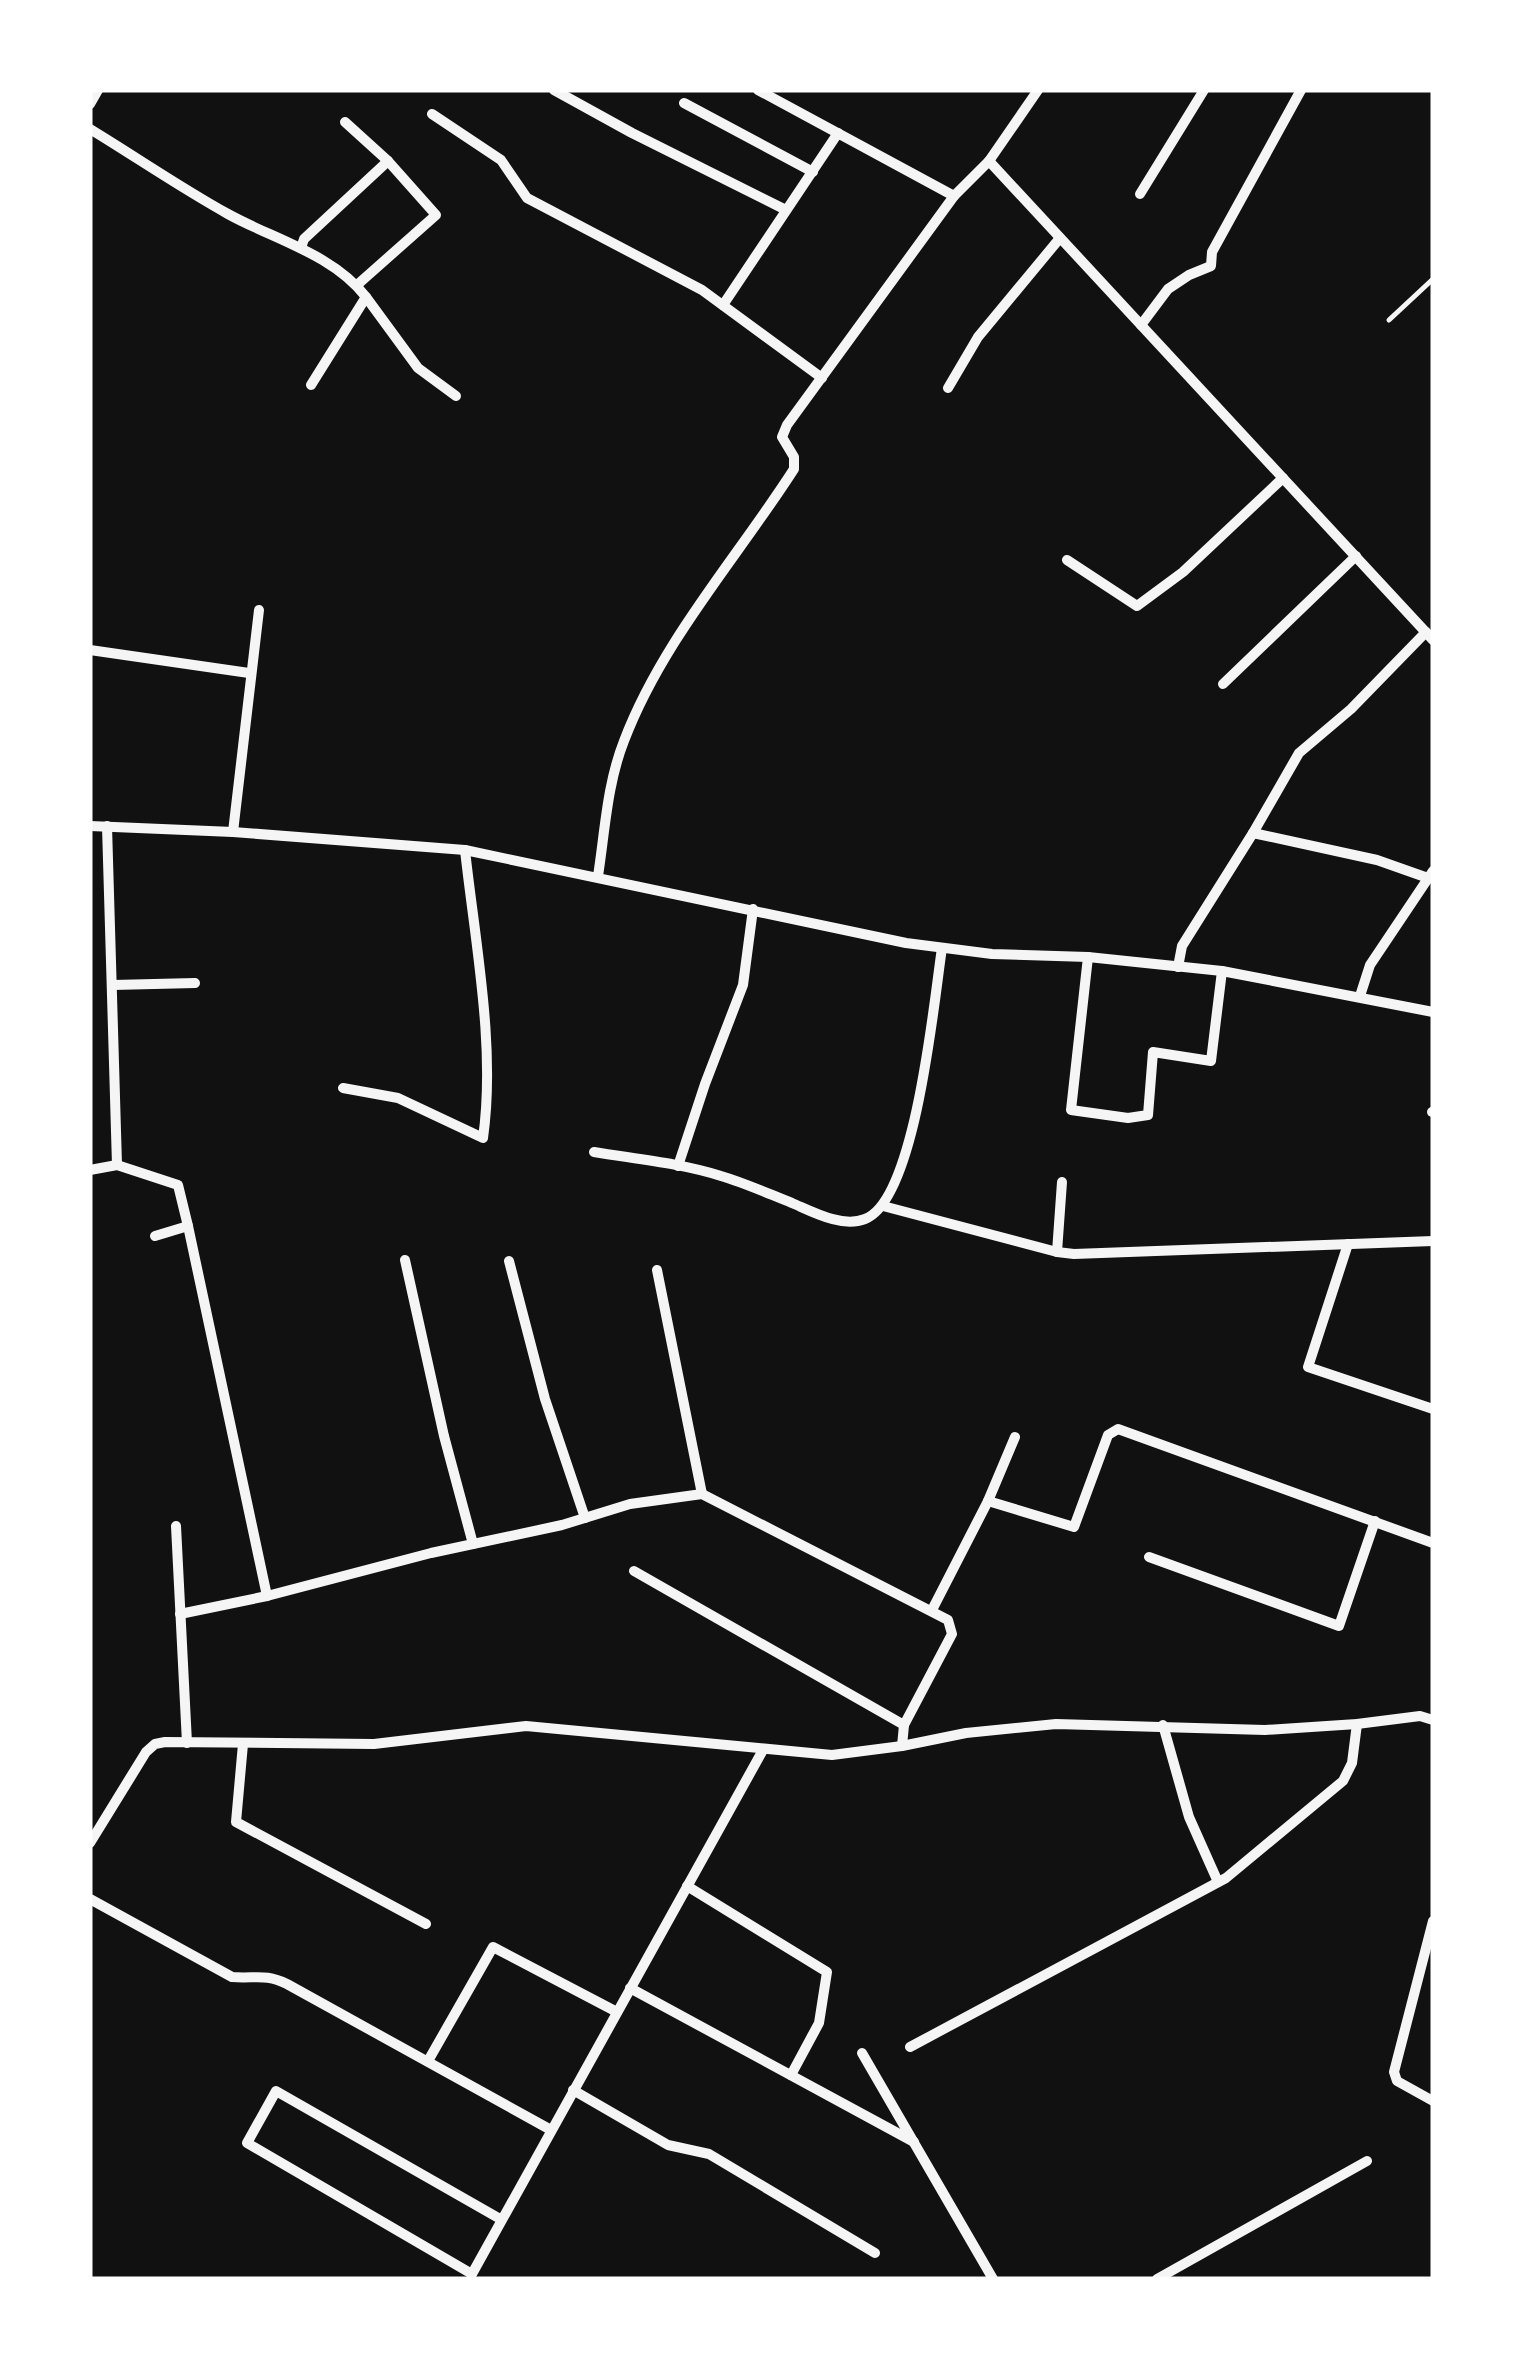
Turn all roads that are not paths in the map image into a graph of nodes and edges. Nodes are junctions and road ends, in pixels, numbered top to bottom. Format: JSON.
{"nodes":[{"id":1,"x":98,"y":90,"type":"edge"},
{"id":2,"x":554,"y":90,"type":"edge"},
{"id":3,"x":758,"y":90,"type":"edge"},
{"id":4,"x":1038,"y":90,"type":"edge"},
{"id":5,"x":1204,"y":90,"type":"edge"},
{"id":6,"x":1301,"y":90,"type":"edge"},
{"id":7,"x":684,"y":103,"type":"dead end"},
{"id":8,"x":90,"y":104,"type":"edge"},
{"id":9,"x":432,"y":114,"type":"dead end"},
{"id":10,"x":345,"y":122,"type":"dead end"},
{"id":11,"x":90,"y":129,"type":"edge"},
{"id":12,"x":838,"y":133,"type":"junction"},
{"id":13,"x":989,"y":160,"type":"junction"},
{"id":14,"x":388,"y":161,"type":"junction"},
{"id":15,"x":813,"y":172,"type":"junction"},
{"id":16,"x":1140,"y":194,"type":"dead end"},
{"id":17,"x":954,"y":196,"type":"junction"},
{"id":18,"x":786,"y":210,"type":"junction"},
{"id":19,"x":1060,"y":238,"type":"junction"},
{"id":20,"x":301,"y":248,"type":"junction"},
{"id":21,"x":1433,"y":279,"type":"edge"},
{"id":22,"x":356,"y":285,"type":"junction"},
{"id":23,"x":366,"y":296,"type":"junction"},
{"id":24,"x":723,"y":304,"type":"junction"},
{"id":25,"x":1390,"y":320,"type":"dead end"},
{"id":26,"x":1141,"y":325,"type":"junction"},
{"id":27,"x":822,"y":378,"type":"junction"},
{"id":28,"x":311,"y":385,"type":"dead end"},
{"id":29,"x":948,"y":388,"type":"dead end"},
{"id":30,"x":456,"y":396,"type":"dead end"},
{"id":31,"x":1283,"y":478,"type":"junction"},
{"id":32,"x":1356,"y":556,"type":"junction"},
{"id":33,"x":1066,"y":560,"type":"dead end"},
{"id":34,"x":259,"y":610,"type":"dead end"},
{"id":35,"x":1430,"y":635,"type":"edge"},
{"id":36,"x":90,"y":650,"type":"edge"},
{"id":37,"x":250,"y":673,"type":"junction"},
{"id":38,"x":1223,"y":684,"type":"dead end"},
{"id":39,"x":90,"y":826,"type":"edge"},
{"id":40,"x":107,"y":826,"type":"junction"},
{"id":41,"x":233,"y":832,"type":"junction"},
{"id":42,"x":1253,"y":833,"type":"junction"},
{"id":43,"x":465,"y":850,"type":"junction"},
{"id":44,"x":1430,"y":874,"type":"edge"},
{"id":45,"x":598,"y":876,"type":"junction"},
{"id":46,"x":753,"y":909,"type":"junction"},
{"id":47,"x":942,"y":948,"type":"junction"},
{"id":48,"x":1088,"y":957,"type":"junction"},
{"id":49,"x":1178,"y":966,"type":"junction"},
{"id":50,"x":1222,"y":971,"type":"junction"},
{"id":51,"x":195,"y":984,"type":"dead end"},
{"id":52,"x":113,"y":985,"type":"junction"},
{"id":53,"x":1360,"y":996,"type":"junction"},
{"id":54,"x":1433,"y":1012,"type":"edge"},
{"id":55,"x":343,"y":1088,"type":"dead end"},
{"id":56,"x":594,"y":1152,"type":"dead end"},
{"id":57,"x":117,"y":1165,"type":"junction"},
{"id":58,"x":678,"y":1166,"type":"junction"},
{"id":59,"x":90,"y":1170,"type":"edge"},
{"id":60,"x":1062,"y":1182,"type":"dead end"},
{"id":61,"x":883,"y":1206,"type":"junction"},
{"id":62,"x":188,"y":1226,"type":"junction"},
{"id":63,"x":155,"y":1236,"type":"dead end"},
{"id":64,"x":1433,"y":1241,"type":"edge"},
{"id":65,"x":1348,"y":1244,"type":"junction"},
{"id":66,"x":1057,"y":1252,"type":"junction"},
{"id":67,"x":405,"y":1260,"type":"dead end"},
{"id":68,"x":509,"y":1261,"type":"dead end"},
{"id":69,"x":657,"y":1270,"type":"dead end"},
{"id":70,"x":1433,"y":1408,"type":"edge"},
{"id":71,"x":1015,"y":1437,"type":"dead end"},
{"id":72,"x":702,"y":1494,"type":"junction"},
{"id":73,"x":988,"y":1501,"type":"junction"},
{"id":74,"x":585,"y":1518,"type":"junction"},
{"id":75,"x":1375,"y":1521,"type":"junction"},
{"id":76,"x":176,"y":1526,"type":"dead end"},
{"id":77,"x":1433,"y":1543,"type":"edge"},
{"id":78,"x":474,"y":1544,"type":"junction"},
{"id":79,"x":1149,"y":1556,"type":"dead end"},
{"id":80,"x":634,"y":1571,"type":"dead end"},
{"id":81,"x":267,"y":1596,"type":"junction"},
{"id":82,"x":932,"y":1610,"type":"junction"},
{"id":83,"x":180,"y":1614,"type":"junction"},
{"id":84,"x":1433,"y":1720,"type":"edge"},
{"id":85,"x":904,"y":1724,"type":"junction"},
{"id":86,"x":1357,"y":1724,"type":"junction"},
{"id":87,"x":1164,"y":1725,"type":"junction"},
{"id":88,"x":187,"y":1743,"type":"junction"},
{"id":89,"x":243,"y":1744,"type":"junction"},
{"id":90,"x":902,"y":1746,"type":"junction"},
{"id":91,"x":763,"y":1750,"type":"junction"},
{"id":92,"x":90,"y":1843,"type":"edge"},
{"id":93,"x":1218,"y":1882,"type":"junction"},
{"id":94,"x":686,"y":1886,"type":"junction"},
{"id":95,"x":90,"y":1899,"type":"edge"},
{"id":96,"x":1433,"y":1921,"type":"edge"},
{"id":97,"x":426,"y":1924,"type":"dead end"},
{"id":98,"x":630,"y":1988,"type":"junction"},
{"id":99,"x":617,"y":2012,"type":"junction"},
{"id":100,"x":910,"y":2047,"type":"dead end"},
{"id":101,"x":862,"y":2053,"type":"dead end"},
{"id":102,"x":428,"y":2061,"type":"junction"},
{"id":103,"x":791,"y":2075,"type":"junction"},
{"id":104,"x":574,"y":2090,"type":"junction"},
{"id":105,"x":1433,"y":2102,"type":"edge"},
{"id":106,"x":551,"y":2130,"type":"junction"},
{"id":107,"x":914,"y":2142,"type":"junction"},
{"id":108,"x":1367,"y":2161,"type":"dead end"},
{"id":109,"x":502,"y":2220,"type":"junction"},
{"id":110,"x":875,"y":2253,"type":"dead end"},
{"id":111,"x":993,"y":2279,"type":"edge"},
{"id":112,"x":1157,"y":2279,"type":"edge"}],
"edges":[{"from":1,"to":8,"type":"street"},
{"from":2,"to":18,"type":"street"},
{"from":3,"to":12,"type":"street"},
{"from":4,"to":13,"type":"street"},
{"from":5,"to":16,"type":"street"},
{"from":6,"to":26,"type":"street"},
{"from":7,"to":15,"type":"street"},
{"from":9,"to":24,"type":"street"},
{"from":10,"to":14,"type":"street"},
{"from":11,"to":20,"type":"street"},
{"from":12,"to":15,"type":"street"},
{"from":12,"to":17,"type":"street"},
{"from":13,"to":17,"type":"street"},
{"from":13,"to":19,"type":"street"},
{"from":14,"to":20,"type":"street"},
{"from":14,"to":22,"type":"street"},
{"from":15,"to":18,"type":"street"},
{"from":17,"to":27,"type":"street"},
{"from":18,"to":24,"type":"street"},
{"from":19,"to":26,"type":"street"},
{"from":19,"to":29,"type":"street"},
{"from":20,"to":22,"type":"street"},
{"from":21,"to":25,"type":"lane"},
{"from":22,"to":23,"type":"street"},
{"from":23,"to":28,"type":"street"},
{"from":23,"to":30,"type":"street"},
{"from":24,"to":27,"type":"street"},
{"from":26,"to":31,"type":"street"},
{"from":27,"to":45,"type":"street"},
{"from":31,"to":32,"type":"street"},
{"from":31,"to":33,"type":"street"},
{"from":32,"to":35,"type":"street"},
{"from":32,"to":38,"type":"street"},
{"from":34,"to":37,"type":"street"},
{"from":35,"to":42,"type":"street"},
{"from":36,"to":37,"type":"street"},
{"from":37,"to":41,"type":"street"},
{"from":39,"to":40,"type":"street"},
{"from":40,"to":41,"type":"street"},
{"from":40,"to":52,"type":"street"},
{"from":41,"to":43,"type":"street"},
{"from":42,"to":44,"type":"street"},
{"from":42,"to":49,"type":"street"},
{"from":43,"to":45,"type":"street"},
{"from":43,"to":55,"type":"street"},
{"from":44,"to":53,"type":"street"},
{"from":45,"to":46,"type":"street"},
{"from":46,"to":47,"type":"street"},
{"from":46,"to":58,"type":"street"},
{"from":47,"to":48,"type":"street"},
{"from":47,"to":61,"type":"street"},
{"from":48,"to":49,"type":"street"},
{"from":48,"to":50,"type":"street"},
{"from":49,"to":50,"type":"street"},
{"from":50,"to":53,"type":"street"},
{"from":51,"to":52,"type":"street"},
{"from":52,"to":57,"type":"street"},
{"from":53,"to":54,"type":"street"},
{"from":56,"to":58,"type":"street"},
{"from":57,"to":59,"type":"street"},
{"from":57,"to":62,"type":"street"},
{"from":58,"to":61,"type":"street"},
{"from":60,"to":66,"type":"street"},
{"from":61,"to":66,"type":"street"},
{"from":62,"to":63,"type":"street"},
{"from":62,"to":81,"type":"street"},
{"from":64,"to":65,"type":"street"},
{"from":65,"to":66,"type":"street"},
{"from":65,"to":70,"type":"street"},
{"from":67,"to":78,"type":"street"},
{"from":68,"to":74,"type":"street"},
{"from":69,"to":72,"type":"street"},
{"from":71,"to":73,"type":"street"},
{"from":72,"to":74,"type":"street"},
{"from":72,"to":82,"type":"street"},
{"from":73,"to":75,"type":"street"},
{"from":73,"to":82,"type":"street"},
{"from":74,"to":78,"type":"street"},
{"from":75,"to":77,"type":"street"},
{"from":75,"to":79,"type":"street"},
{"from":76,"to":83,"type":"street"},
{"from":78,"to":81,"type":"street"},
{"from":80,"to":85,"type":"street"},
{"from":81,"to":83,"type":"street"},
{"from":82,"to":85,"type":"street"},
{"from":83,"to":88,"type":"street"},
{"from":84,"to":86,"type":"street"},
{"from":85,"to":90,"type":"street"},
{"from":86,"to":87,"type":"street"},
{"from":86,"to":93,"type":"street"},
{"from":87,"to":90,"type":"street"},
{"from":87,"to":93,"type":"street"},
{"from":88,"to":89,"type":"street"},
{"from":88,"to":92,"type":"street"},
{"from":89,"to":91,"type":"street"},
{"from":89,"to":97,"type":"street"},
{"from":90,"to":91,"type":"street"},
{"from":91,"to":94,"type":"street"},
{"from":93,"to":100,"type":"street"},
{"from":94,"to":98,"type":"street"},
{"from":94,"to":103,"type":"street"},
{"from":95,"to":102,"type":"street"},
{"from":96,"to":105,"type":"street"},
{"from":98,"to":99,"type":"street"},
{"from":98,"to":103,"type":"street"},
{"from":99,"to":102,"type":"street"},
{"from":99,"to":104,"type":"street"},
{"from":101,"to":107,"type":"street"},
{"from":102,"to":106,"type":"street"},
{"from":103,"to":107,"type":"street"},
{"from":104,"to":106,"type":"street"},
{"from":104,"to":110,"type":"street"},
{"from":106,"to":109,"type":"street"},
{"from":107,"to":111,"type":"street"},
{"from":108,"to":112,"type":"street"},
{"from":109,"to":109,"type":"street"}]}
